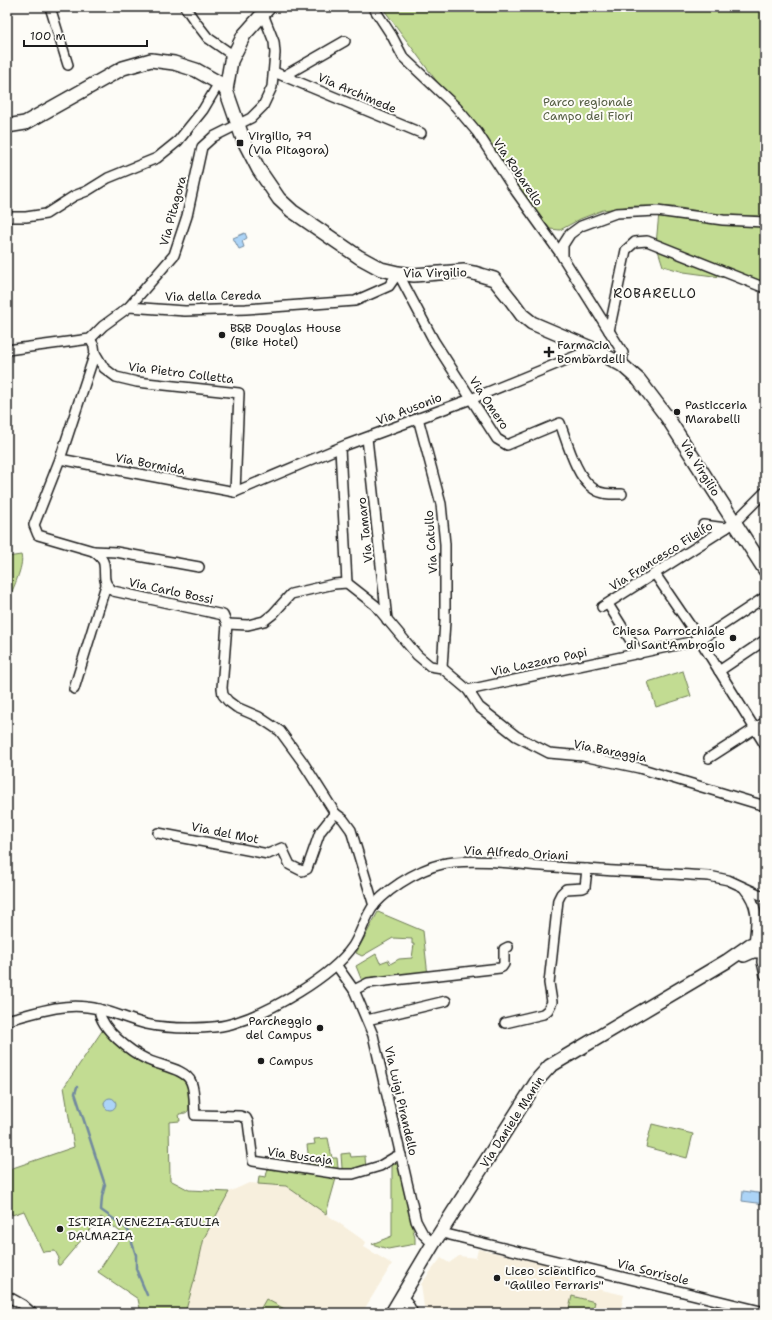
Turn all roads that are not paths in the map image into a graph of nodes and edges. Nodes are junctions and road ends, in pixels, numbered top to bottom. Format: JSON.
{"nodes":[{"id":1,"x":50,"y":7,"type":"edge"},
{"id":2,"x":185,"y":7,"type":"edge"},
{"id":3,"x":373,"y":7,"type":"edge"},
{"id":4,"x":266,"y":10,"type":"edge"},
{"id":5,"x":345,"y":41,"type":"dead end"},
{"id":6,"x":234,"y":56,"type":"junction"},
{"id":7,"x":68,"y":65,"type":"dead end"},
{"id":8,"x":274,"y":72,"type":"junction"},
{"id":9,"x":284,"y":76,"type":"junction"},
{"id":10,"x":223,"y":86,"type":"junction"},
{"id":11,"x":238,"y":124,"type":"junction"},
{"id":12,"x":7,"y":126,"type":"edge"},
{"id":13,"x":420,"y":133,"type":"dead end"},
{"id":14,"x":7,"y":217,"type":"edge"},
{"id":15,"x":765,"y":222,"type":"edge"},
{"id":16,"x":563,"y":258,"type":"junction"},
{"id":17,"x":398,"y":273,"type":"junction"},
{"id":18,"x":765,"y":288,"type":"edge"},
{"id":19,"x":129,"y":307,"type":"junction"},
{"id":20,"x":609,"y":330,"type":"junction"},
{"id":21,"x":90,"y":339,"type":"junction"},
{"id":22,"x":593,"y":349,"type":"junction"},
{"id":23,"x":7,"y":350,"type":"edge"},
{"id":24,"x":95,"y":353,"type":"junction"},
{"id":25,"x":622,"y":365,"type":"junction"},
{"id":26,"x":471,"y":399,"type":"junction"},
{"id":27,"x":418,"y":418,"type":"junction"},
{"id":28,"x":367,"y":438,"type":"junction"},
{"id":29,"x":340,"y":448,"type":"junction"},
{"id":30,"x":60,"y":458,"type":"junction"},
{"id":31,"x":235,"y":492,"type":"junction"},
{"id":32,"x":765,"y":492,"type":"edge"},
{"id":33,"x":622,"y":494,"type":"dead end"},
{"id":34,"x":702,"y":525,"type":"dead end"},
{"id":35,"x":730,"y":526,"type":"junction"},
{"id":36,"x":93,"y":551,"type":"junction"},
{"id":37,"x":199,"y":567,"type":"dead end"},
{"id":38,"x":765,"y":570,"type":"edge"},
{"id":39,"x":655,"y":574,"type":"junction"},
{"id":40,"x":347,"y":583,"type":"junction"},
{"id":41,"x":106,"y":585,"type":"junction"},
{"id":42,"x":765,"y":597,"type":"edge"},
{"id":43,"x":387,"y":620,"type":"junction"},
{"id":44,"x":227,"y":624,"type":"junction"},
{"id":45,"x":700,"y":640,"type":"junction"},
{"id":46,"x":765,"y":640,"type":"edge"},
{"id":47,"x":638,"y":654,"type":"junction"},
{"id":48,"x":442,"y":668,"type":"junction"},
{"id":49,"x":719,"y":670,"type":"junction"},
{"id":50,"x":74,"y":689,"type":"dead end"},
{"id":51,"x":468,"y":690,"type":"junction"},
{"id":52,"x":760,"y":726,"type":"edge"},
{"id":53,"x":765,"y":745,"type":"edge"},
{"id":54,"x":709,"y":758,"type":"dead end"},
{"id":55,"x":765,"y":806,"type":"edge"},
{"id":56,"x":335,"y":813,"type":"junction"},
{"id":57,"x":158,"y":833,"type":"dead end"},
{"id":58,"x":587,"y":869,"type":"junction"},
{"id":59,"x":743,"y":886,"type":"junction"},
{"id":60,"x":765,"y":897,"type":"edge"},
{"id":61,"x":374,"y":906,"type":"junction"},
{"id":62,"x":762,"y":946,"type":"edge"},
{"id":63,"x":508,"y":947,"type":"dead end"},
{"id":64,"x":336,"y":966,"type":"junction"},
{"id":65,"x":765,"y":975,"type":"edge"},
{"id":66,"x":354,"y":990,"type":"junction"},
{"id":67,"x":446,"y":1001,"type":"dead end"},
{"id":68,"x":99,"y":1009,"type":"junction"},
{"id":69,"x":7,"y":1020,"type":"edge"},
{"id":70,"x":367,"y":1020,"type":"junction"},
{"id":71,"x":505,"y":1023,"type":"dead end"},
{"id":72,"x":401,"y":1155,"type":"junction"},
{"id":73,"x":442,"y":1233,"type":"junction"},
{"id":74,"x":433,"y":1244,"type":"junction"},
{"id":75,"x":7,"y":1296,"type":"edge"},
{"id":76,"x":401,"y":1297,"type":"junction"},
{"id":77,"x":765,"y":1312,"type":"edge"},
{"id":78,"x":32,"y":1313,"type":"edge"},
{"id":79,"x":392,"y":1313,"type":"edge"},
{"id":80,"x":413,"y":1313,"type":"edge"}],
"edges":[{"from":1,"to":7,"type":"street"},
{"from":2,"to":6,"type":"street"},
{"from":3,"to":16,"type":"street","name":"Via Robarello"},
{"from":4,"to":6,"type":"main road"},
{"from":4,"to":8,"type":"street"},
{"from":5,"to":9,"type":"street","name":"Via Archimede"},
{"from":6,"to":10,"type":"main road"},
{"from":8,"to":9,"type":"street","name":"Via Archimede"},
{"from":8,"to":11,"type":"street"},
{"from":9,"to":13,"type":"street","name":"Via Archimede"},
{"from":10,"to":11,"type":"main road","name":"Via Virgilio"},
{"from":10,"to":12,"type":"main road"},
{"from":10,"to":14,"type":"street"},
{"from":11,"to":17,"type":"main road","name":"Via Virgilio"},
{"from":11,"to":19,"type":"street","name":"Via Pitagora"},
{"from":15,"to":16,"type":"street"},
{"from":16,"to":20,"type":"street","name":"Via Robarello"},
{"from":17,"to":19,"type":"street","name":"Via della Cereda"},
{"from":17,"to":22,"type":"main road","name":"Via Virgilio"},
{"from":17,"to":26,"type":"street","name":"Via Omero"},
{"from":18,"to":20,"type":"street"},
{"from":19,"to":21,"type":"street"},
{"from":20,"to":25,"type":"street","name":"Via Robarello"},
{"from":21,"to":23,"type":"street"},
{"from":21,"to":24,"type":"street","name":"Via Pietro Colletta"},
{"from":22,"to":25,"type":"main road","name":"Via Virgilio"},
{"from":22,"to":26,"type":"street","name":"Via Ausonio"},
{"from":24,"to":30,"type":"street"},
{"from":24,"to":31,"type":"street","name":"Via Pietro Colletta"},
{"from":25,"to":35,"type":"main road","name":"Via Virgilio"},
{"from":26,"to":27,"type":"street","name":"Via Ausonio"},
{"from":26,"to":33,"type":"street","name":"Via Omero"},
{"from":27,"to":28,"type":"street","name":"Via Ausonio"},
{"from":27,"to":48,"type":"street","name":"Via Catullo"},
{"from":28,"to":29,"type":"street","name":"Via Ausonio"},
{"from":28,"to":43,"type":"street","name":"Via Tamaro"},
{"from":29,"to":31,"type":"street","name":"Via Ausonio"},
{"from":29,"to":40,"type":"street"},
{"from":30,"to":31,"type":"street","name":"Via Bormida"},
{"from":30,"to":36,"type":"street"},
{"from":32,"to":35,"type":"street"},
{"from":34,"to":35,"type":"street","name":"Via Francesco Filelfo"},
{"from":35,"to":38,"type":"main road","name":"Via Virgilio"},
{"from":35,"to":39,"type":"street","name":"Via Francesco Filelfo"},
{"from":36,"to":37,"type":"street"},
{"from":36,"to":41,"type":"street"},
{"from":39,"to":45,"type":"street"},
{"from":39,"to":47,"type":"street","name":"Via Francesco Filelfo"},
{"from":40,"to":43,"type":"street"},
{"from":40,"to":44,"type":"street"},
{"from":41,"to":44,"type":"street","name":"Via Carlo Bossi"},
{"from":41,"to":50,"type":"street"},
{"from":42,"to":45,"type":"street","name":"Via Lazzaro Papi"},
{"from":43,"to":48,"type":"street"},
{"from":44,"to":56,"type":"street"},
{"from":45,"to":47,"type":"street","name":"Via Lazzaro Papi"},
{"from":45,"to":49,"type":"street"},
{"from":46,"to":49,"type":"street"},
{"from":47,"to":51,"type":"street","name":"Via Lazzaro Papi"},
{"from":48,"to":51,"type":"street"},
{"from":49,"to":52,"type":"street"},
{"from":51,"to":55,"type":"street","name":"Via Baraggia"},
{"from":52,"to":53,"type":"street"},
{"from":52,"to":54,"type":"street"},
{"from":56,"to":57,"type":"street","name":"Via del Mot"},
{"from":56,"to":61,"type":"street"},
{"from":58,"to":59,"type":"street","name":"Via Alfredo Oriani"},
{"from":58,"to":61,"type":"street","name":"Via Alfredo Oriani"},
{"from":58,"to":71,"type":"street"},
{"from":59,"to":60,"type":"street","name":"Via Alfredo Oriani"},
{"from":59,"to":62,"type":"street"},
{"from":61,"to":64,"type":"street","name":"Via Alfredo Oriani"},
{"from":62,"to":65,"type":"street"},
{"from":62,"to":73,"type":"main road","name":"Via Daniele Manin"},
{"from":63,"to":66,"type":"street"},
{"from":64,"to":66,"type":"street","name":"Via Luigi Pirandello"},
{"from":64,"to":68,"type":"street","name":"Via Alfredo Oriani"},
{"from":66,"to":70,"type":"street","name":"Via Luigi Pirandello"},
{"from":67,"to":70,"type":"street"},
{"from":68,"to":69,"type":"street","name":"Via Alfredo Oriani"},
{"from":68,"to":72,"type":"street","name":"Via Buscaja"},
{"from":70,"to":72,"type":"street","name":"Via Luigi Pirandello"},
{"from":72,"to":74,"type":"street","name":"Via Luigi Pirandello"},
{"from":73,"to":74,"type":"main road","name":"Via Daniele Manin"},
{"from":73,"to":77,"type":"street","name":"Via Sorrisole"},
{"from":74,"to":76,"type":"main road","name":"Via Daniele Manin"},
{"from":75,"to":78,"type":"street"},
{"from":76,"to":79,"type":"main road","name":"Via Daniele Manin"},
{"from":76,"to":80,"type":"street"}]}
